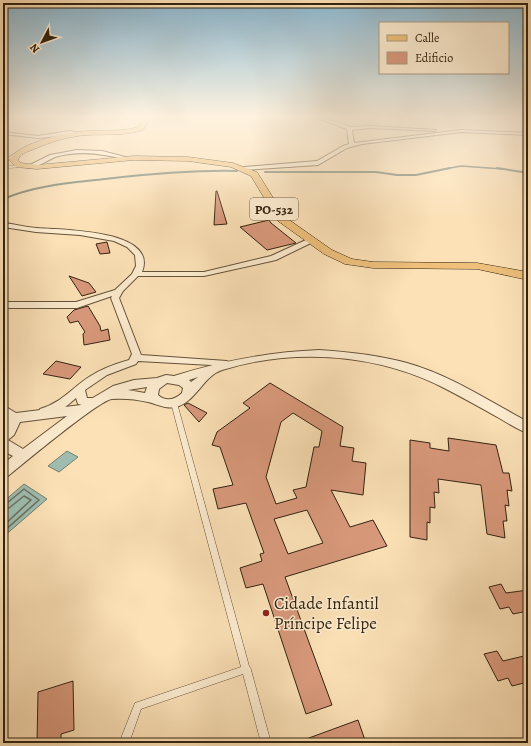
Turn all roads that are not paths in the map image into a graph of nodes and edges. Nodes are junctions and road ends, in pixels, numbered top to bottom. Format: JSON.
{"nodes":[{"id":1,"x":25,"y":151,"type":"edge"},
{"id":2,"x":337,"y":151,"type":"edge"},
{"id":3,"x":19,"y":153,"type":"junction"},
{"id":4,"x":3,"y":165,"type":"edge"},
{"id":5,"x":26,"y":166,"type":"junction"},
{"id":6,"x":244,"y":169,"type":"junction"},
{"id":7,"x":3,"y":225,"type":"edge"},
{"id":8,"x":311,"y":241,"type":"junction"},
{"id":9,"x":137,"y":274,"type":"junction"},
{"id":10,"x":528,"y":276,"type":"edge"},
{"id":11,"x":116,"y":292,"type":"junction"},
{"id":12,"x":3,"y":305,"type":"edge"},
{"id":13,"x":136,"y":358,"type":"junction"},
{"id":14,"x":221,"y":366,"type":"junction"},
{"id":15,"x":178,"y":379,"type":"junction"},
{"id":16,"x":160,"y":382,"type":"junction"},
{"id":17,"x":80,"y":390,"type":"junction"},
{"id":18,"x":189,"y":391,"type":"junction"},
{"id":19,"x":154,"y":399,"type":"junction"},
{"id":20,"x":95,"y":402,"type":"junction"},
{"id":21,"x":174,"y":403,"type":"junction"},
{"id":22,"x":8,"y":414,"type":"edge"},
{"id":23,"x":30,"y":415,"type":"junction"},
{"id":24,"x":528,"y":428,"type":"edge"},
{"id":25,"x":3,"y":437,"type":"edge"},
{"id":26,"x":3,"y":444,"type":"edge"},
{"id":27,"x":24,"y":456,"type":"junction"},
{"id":28,"x":3,"y":472,"type":"edge"},
{"id":29,"x":247,"y":669,"type":"junction"},
{"id":30,"x":124,"y":743,"type":"edge"},
{"id":31,"x":266,"y":743,"type":"edge"}],
"edges":[{"from":1,"to":3,"type":"main road"},
{"from":2,"to":6,"type":"street"},
{"from":3,"to":4,"type":"lane"},
{"from":3,"to":5,"type":"main road"},
{"from":4,"to":5,"type":"lane"},
{"from":5,"to":6,"type":"main road","number":"PO-532"},
{"from":6,"to":8,"type":"main road","number":"PO-532"},
{"from":7,"to":9,"type":"street"},
{"from":8,"to":9,"type":"street"},
{"from":8,"to":10,"type":"main road","number":"PO-532"},
{"from":9,"to":11,"type":"street"},
{"from":11,"to":12,"type":"street"},
{"from":11,"to":13,"type":"street"},
{"from":13,"to":14,"type":"street"},
{"from":13,"to":17,"type":"street"},
{"from":14,"to":15,"type":"street"},
{"from":14,"to":18,"type":"street"},
{"from":14,"to":24,"type":"street"},
{"from":15,"to":16,"type":"street"},
{"from":15,"to":18,"type":"street"},
{"from":16,"to":19,"type":"street"},
{"from":16,"to":20,"type":"street"},
{"from":17,"to":20,"type":"street"},
{"from":17,"to":23,"type":"street"},
{"from":18,"to":21,"type":"street"},
{"from":19,"to":20,"type":"street"},
{"from":19,"to":21,"type":"street"},
{"from":20,"to":23,"type":"street"},
{"from":20,"to":27,"type":"street"},
{"from":21,"to":29,"type":"lane"},
{"from":22,"to":23,"type":"street"},
{"from":22,"to":25,"type":"street"},
{"from":26,"to":27,"type":"street"},
{"from":27,"to":28,"type":"street"},
{"from":29,"to":30,"type":"lane"},
{"from":29,"to":31,"type":"lane"}]}
